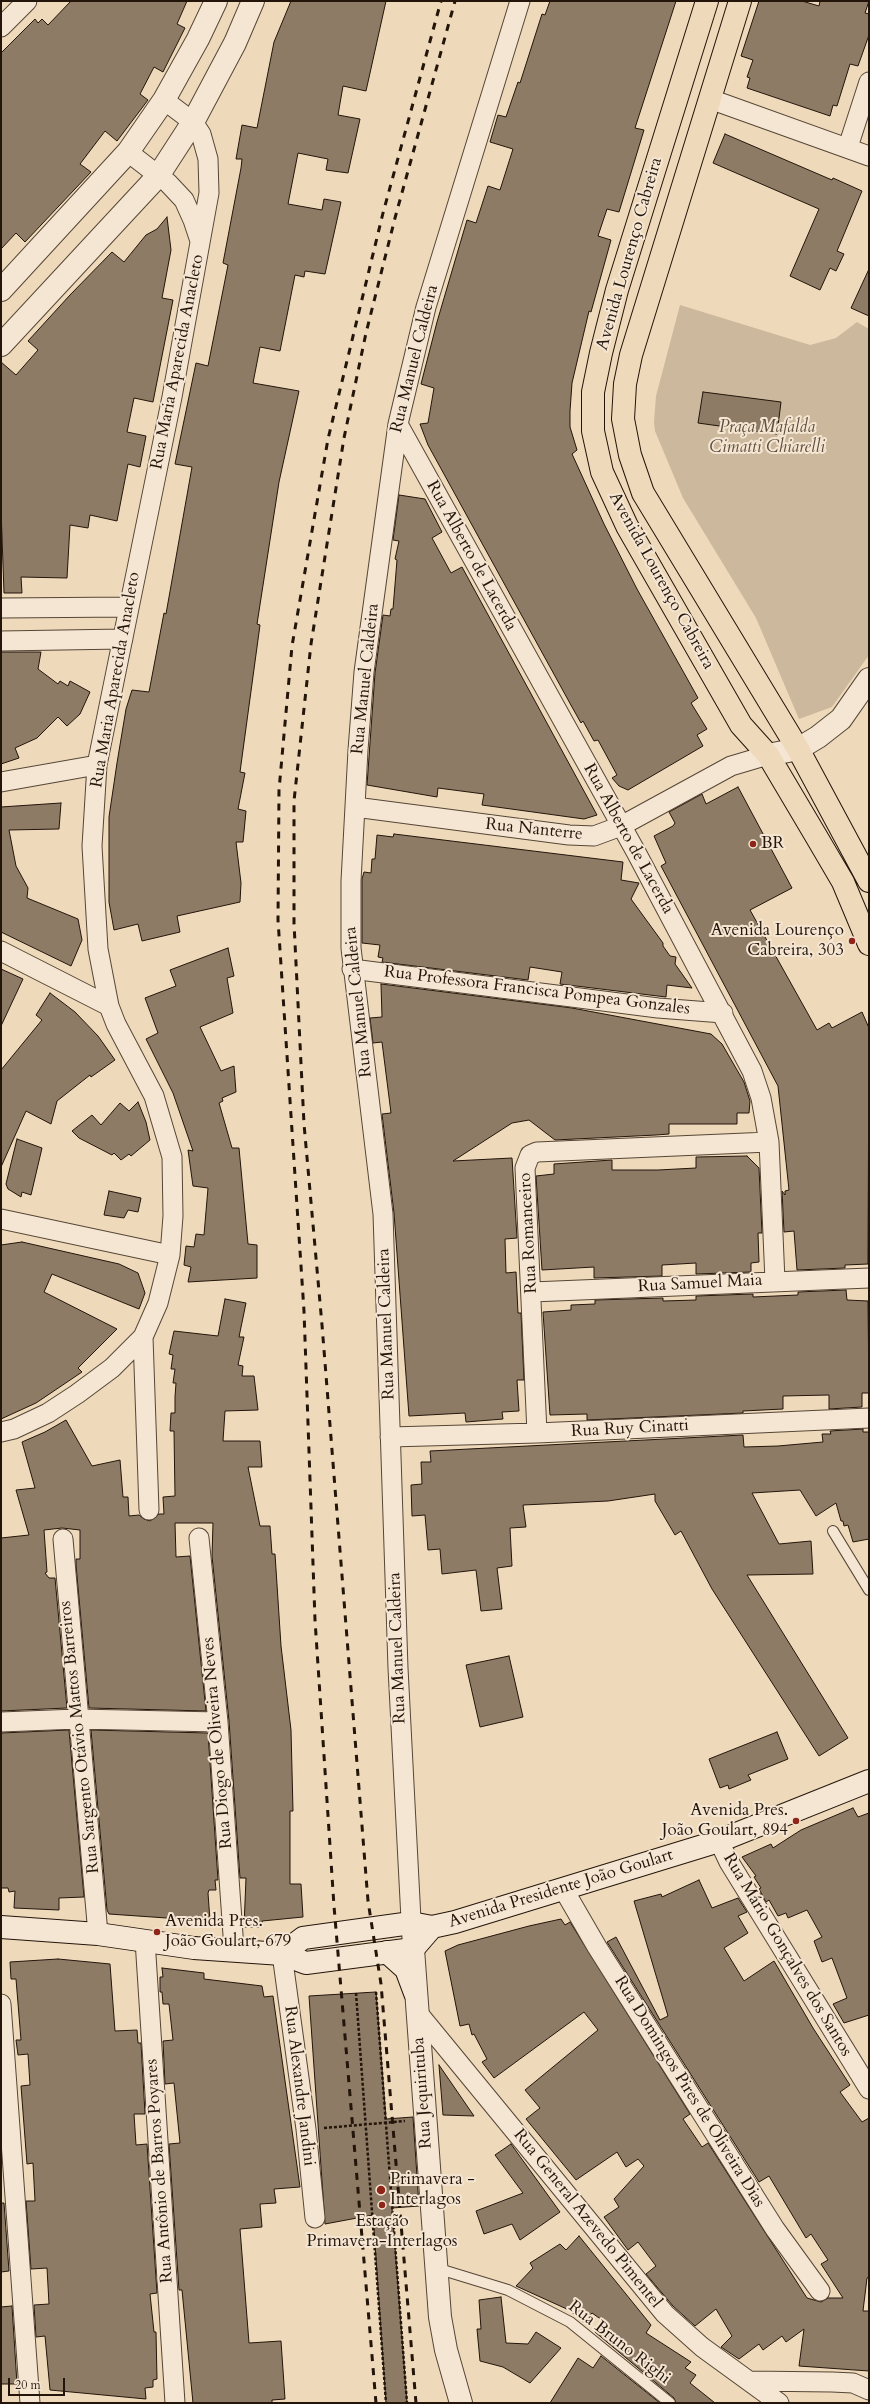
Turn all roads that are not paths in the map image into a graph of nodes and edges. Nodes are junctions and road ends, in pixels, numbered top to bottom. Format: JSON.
{"nodes":[{"id":1,"x":27,"y":1,"type":"edge"},
{"id":2,"x":216,"y":1,"type":"edge"},
{"id":3,"x":253,"y":1,"type":"edge"},
{"id":4,"x":520,"y":1,"type":"edge"},
{"id":5,"x":707,"y":1,"type":"edge"},
{"id":6,"x":740,"y":1,"type":"edge"},
{"id":7,"x":1,"y":27,"type":"edge"},
{"id":8,"x":869,"y":82,"type":"edge"},
{"id":9,"x":710,"y":99,"type":"junction"},
{"id":10,"x":164,"y":100,"type":"junction"},
{"id":11,"x":193,"y":122,"type":"junction"},
{"id":12,"x":848,"y":147,"type":"junction"},
{"id":13,"x":128,"y":152,"type":"junction"},
{"id":14,"x":869,"y":156,"type":"edge"},
{"id":15,"x":158,"y":176,"type":"junction"},
{"id":16,"x":201,"y":244,"type":"junction"},
{"id":17,"x":1,"y":290,"type":"edge"},
{"id":18,"x":1,"y":345,"type":"edge"},
{"id":19,"x":398,"y":424,"type":"junction"},
{"id":20,"x":129,"y":607,"type":"junction"},
{"id":21,"x":1,"y":608,"type":"edge"},
{"id":22,"x":123,"y":639,"type":"junction"},
{"id":23,"x":1,"y":641,"type":"edge"},
{"id":24,"x":869,"y":679,"type":"edge"},
{"id":25,"x":798,"y":749,"type":"junction"},
{"id":26,"x":768,"y":755,"type":"junction"},
{"id":27,"x":97,"y":765,"type":"junction"},
{"id":28,"x":1,"y":782,"type":"edge"},
{"id":29,"x":355,"y":807,"type":"junction"},
{"id":30,"x":621,"y":826,"type":"junction"},
{"id":31,"x":869,"y":881,"type":"edge"},
{"id":32,"x":869,"y":944,"type":"edge"},
{"id":33,"x":1,"y":951,"type":"edge"},
{"id":34,"x":352,"y":969,"type":"junction"},
{"id":35,"x":109,"y":1006,"type":"junction"},
{"id":36,"x":723,"y":1013,"type":"junction"},
{"id":37,"x":769,"y":1142,"type":"junction"},
{"id":38,"x":1,"y":1219,"type":"edge"},
{"id":39,"x":170,"y":1255,"type":"junction"},
{"id":40,"x":869,"y":1278,"type":"edge"},
{"id":41,"x":775,"y":1281,"type":"junction"},
{"id":42,"x":532,"y":1292,"type":"junction"},
{"id":43,"x":143,"y":1337,"type":"junction"},
{"id":44,"x":869,"y":1418,"type":"edge"},
{"id":45,"x":1,"y":1432,"type":"edge"},
{"id":46,"x":538,"y":1433,"type":"junction"},
{"id":47,"x":390,"y":1437,"type":"junction"},
{"id":48,"x":149,"y":1510,"type":"dead end"},
{"id":49,"x":833,"y":1531,"type":"dead end"},
{"id":50,"x":199,"y":1538,"type":"dead end"},
{"id":51,"x":63,"y":1539,"type":"dead end"},
{"id":52,"x":869,"y":1590,"type":"edge"},
{"id":53,"x":77,"y":1719,"type":"junction"},
{"id":54,"x":1,"y":1722,"type":"edge"},
{"id":55,"x":218,"y":1722,"type":"junction"},
{"id":56,"x":869,"y":1781,"type":"edge"},
{"id":57,"x":719,"y":1841,"type":"junction"},
{"id":58,"x":564,"y":1890,"type":"junction"},
{"id":59,"x":411,"y":1923,"type":"junction"},
{"id":60,"x":1,"y":1927,"type":"edge"},
{"id":61,"x":432,"y":1927,"type":"junction"},
{"id":62,"x":98,"y":1934,"type":"junction"},
{"id":63,"x":145,"y":1940,"type":"junction"},
{"id":64,"x":234,"y":1949,"type":"junction"},
{"id":65,"x":413,"y":1949,"type":"junction"},
{"id":66,"x":387,"y":1952,"type":"junction"},
{"id":67,"x":282,"y":1954,"type":"junction"},
{"id":68,"x":416,"y":2002,"type":"junction"},
{"id":69,"x":1,"y":2004,"type":"edge"},
{"id":70,"x":869,"y":2089,"type":"edge"},
{"id":71,"x":315,"y":2218,"type":"dead end"},
{"id":72,"x":436,"y":2268,"type":"junction"},
{"id":73,"x":820,"y":2290,"type":"dead end"},
{"id":74,"x":749,"y":2380,"type":"junction"},
{"id":75,"x":869,"y":2390,"type":"edge"},
{"id":76,"x":30,"y":2403,"type":"edge"},
{"id":77,"x":175,"y":2403,"type":"edge"},
{"id":78,"x":461,"y":2403,"type":"edge"},
{"id":79,"x":670,"y":2403,"type":"edge"},
{"id":80,"x":779,"y":2403,"type":"edge"}],
"edges":[{"from":1,"to":7,"type":"street"},
{"from":2,"to":10,"type":"street"},
{"from":3,"to":11,"type":"street"},
{"from":4,"to":19,"type":"street","name":"Rua Manuel Caldeira"},
{"from":5,"to":26,"type":"main road","name":"Avenida Lourenço Cabreira"},
{"from":6,"to":9,"type":"main road","name":"Avenida Lourenço Cabreira"},
{"from":8,"to":12,"type":"street"},
{"from":9,"to":12,"type":"street"},
{"from":9,"to":25,"type":"main road","name":"Avenida Lourenço Cabreira"},
{"from":10,"to":11,"type":"street","name":"Rua Maria Aparecida Anacleto"},
{"from":10,"to":13,"type":"street"},
{"from":11,"to":15,"type":"street"},
{"from":11,"to":16,"type":"street","name":"Rua Maria Aparecida Anacleto"},
{"from":12,"to":14,"type":"street"},
{"from":13,"to":15,"type":"street","name":"Rua Maria Aparecida Anacleto"},
{"from":13,"to":17,"type":"street"},
{"from":15,"to":16,"type":"street","name":"Rua Maria Aparecida Anacleto"},
{"from":15,"to":18,"type":"street"},
{"from":16,"to":20,"type":"street","name":"Rua Maria Aparecida Anacleto"},
{"from":19,"to":29,"type":"street","name":"Rua Manuel Caldeira"},
{"from":19,"to":30,"type":"street","name":"Rua Alberto de Lacerda"},
{"from":20,"to":21,"type":"street"},
{"from":20,"to":22,"type":"street","name":"Rua Maria Aparecida Anacleto"},
{"from":22,"to":23,"type":"street"},
{"from":22,"to":27,"type":"street","name":"Rua Maria Aparecida Anacleto"},
{"from":24,"to":25,"type":"street"},
{"from":25,"to":26,"type":"street"},
{"from":25,"to":31,"type":"main road","name":"Avenida Lourenço Cabreira"},
{"from":26,"to":30,"type":"street","name":"Rua Nanterre"},
{"from":26,"to":32,"type":"main road","name":"Avenida Lourenço Cabreira"},
{"from":27,"to":28,"type":"street"},
{"from":27,"to":35,"type":"street","name":"Rua Maria Aparecida Anacleto"},
{"from":29,"to":30,"type":"street","name":"Rua Nanterre"},
{"from":29,"to":34,"type":"street","name":"Rua Manuel Caldeira"},
{"from":30,"to":36,"type":"street","name":"Rua Alberto de Lacerda"},
{"from":33,"to":35,"type":"street"},
{"from":34,"to":36,"type":"street","name":"Rua Professora Francisca Pompea Gonzales"},
{"from":34,"to":47,"type":"street","name":"Rua Manuel Caldeira"},
{"from":35,"to":39,"type":"street","name":"Rua Maria Aparecida Anacleto"},
{"from":36,"to":37,"type":"street","name":"Rua Alberto de Lacerda"},
{"from":37,"to":41,"type":"street","name":"Rua Alberto de Lacerda"},
{"from":37,"to":42,"type":"street","name":"Rua Romanceiro"},
{"from":38,"to":39,"type":"street"},
{"from":39,"to":43,"type":"street","name":"Rua Maria Aparecida Anacleto"},
{"from":40,"to":41,"type":"street","name":"Rua Samuel Maia"},
{"from":41,"to":42,"type":"street","name":"Rua Samuel Maia"},
{"from":42,"to":46,"type":"street","name":"Rua Romanceiro"},
{"from":43,"to":45,"type":"street"},
{"from":43,"to":48,"type":"street","name":"Rua Maria Aparecida Anacleto"},
{"from":44,"to":46,"type":"street","name":"Rua Ruy Cinatti"},
{"from":46,"to":47,"type":"street","name":"Rua Ruy Cinatti"},
{"from":47,"to":59,"type":"street","name":"Rua Manuel Caldeira"},
{"from":49,"to":52,"type":"lane"},
{"from":50,"to":55,"type":"street","name":"Rua Diogo de Oliveira Neves"},
{"from":51,"to":53,"type":"street","name":"Rua Sargento Otávio Mattos Barreiros"},
{"from":53,"to":54,"type":"street"},
{"from":53,"to":55,"type":"street"},
{"from":53,"to":62,"type":"street","name":"Rua Sargento Otávio Mattos Barreiros"},
{"from":55,"to":64,"type":"street","name":"Rua Diogo de Oliveira Neves"},
{"from":56,"to":57,"type":"street","name":"Avenida Presidente João Goulart"},
{"from":57,"to":58,"type":"street","name":"Avenida Presidente João Goulart"},
{"from":57,"to":70,"type":"street","name":"Rua Mário Gonçalves dos Santos"},
{"from":58,"to":61,"type":"street","name":"Avenida Presidente João Goulart"},
{"from":58,"to":73,"type":"street","name":"Rua Domingos Pires de Oliveira Dias"},
{"from":59,"to":61,"type":"street","name":"Avenida Presidente João Goulart"},
{"from":59,"to":65,"type":"street","name":"Rua Manuel Caldeira"},
{"from":59,"to":67,"type":"street","name":"Avenida Presidente João Goulart"},
{"from":60,"to":62,"type":"street"},
{"from":61,"to":65,"type":"street","name":"Avenida Presidente João Goulart"},
{"from":62,"to":63,"type":"street"},
{"from":63,"to":64,"type":"street"},
{"from":63,"to":77,"type":"street","name":"Rua Antônio de Barros Poyares"},
{"from":64,"to":67,"type":"street"},
{"from":65,"to":66,"type":"street"},
{"from":65,"to":68,"type":"street","name":"Rua Jequirituba"},
{"from":66,"to":67,"type":"street"},
{"from":66,"to":68,"type":"street"},
{"from":67,"to":71,"type":"street","name":"Rua Alexandre Jandini"},
{"from":68,"to":72,"type":"street","name":"Rua Jequirituba"},
{"from":68,"to":74,"type":"street","name":"Rua General Azevedo Pimentel"},
{"from":69,"to":76,"type":"street"},
{"from":72,"to":78,"type":"street","name":"Rua Jequirituba"},
{"from":72,"to":79,"type":"lane","name":"Rua Bruno Righi"},
{"from":74,"to":75,"type":"street"},
{"from":74,"to":80,"type":"street","name":"Rua General Azevedo Pimentel"}]}
